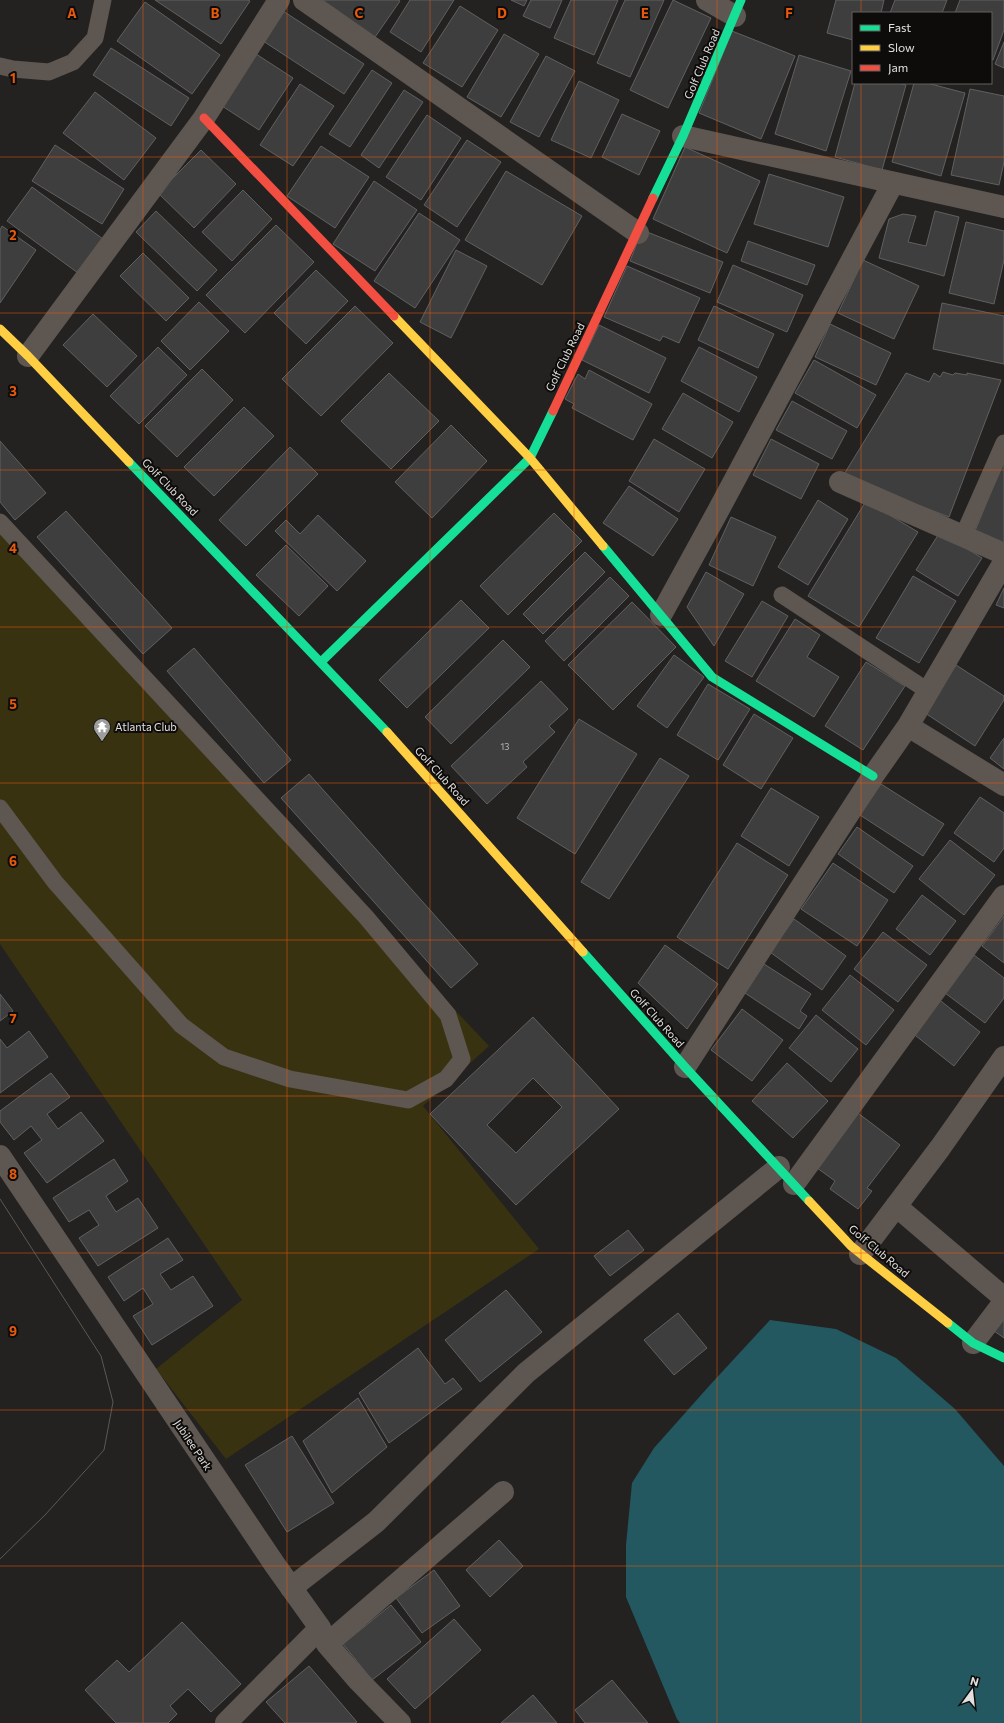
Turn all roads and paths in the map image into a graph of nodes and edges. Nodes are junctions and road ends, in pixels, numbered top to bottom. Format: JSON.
{"nodes":[{"id":1,"x":103,"y":0,"type":"edge"},
{"id":2,"x":279,"y":0,"type":"edge"},
{"id":3,"x":304,"y":0,"type":"edge"},
{"id":4,"x":707,"y":0,"type":"edge"},
{"id":5,"x":738,"y":8,"type":"edge"},
{"id":6,"x":0,"y":66,"type":"edge"},
{"id":7,"x":204,"y":118,"type":"junction"},
{"id":8,"x":683,"y":136,"type":"junction"},
{"id":9,"x":893,"y":183,"type":"junction"},
{"id":10,"x":1004,"y":207,"type":"edge"},
{"id":11,"x":638,"y":233,"type":"junction"},
{"id":12,"x":0,"y":329,"type":"edge"},
{"id":13,"x":28,"y":356,"type":"junction"},
{"id":14,"x":1004,"y":443,"type":"edge"},
{"id":15,"x":530,"y":458,"type":"junction"},
{"id":16,"x":840,"y":482,"type":"dead end"},
{"id":17,"x":0,"y":522,"type":"edge"},
{"id":18,"x":963,"y":536,"type":"junction"},
{"id":19,"x":1004,"y":554,"type":"edge"},
{"id":20,"x":1004,"y":562,"type":"edge"},
{"id":21,"x":782,"y":595,"type":"dead end"},
{"id":22,"x":661,"y":615,"type":"junction"},
{"id":23,"x":321,"y":662,"type":"junction"},
{"id":24,"x":928,"y":691,"type":"junction"},
{"id":25,"x":908,"y":726,"type":"junction"},
{"id":26,"x":873,"y":776,"type":"junction"},
{"id":27,"x":1004,"y":785,"type":"edge"},
{"id":28,"x":0,"y":808,"type":"edge"},
{"id":29,"x":1004,"y":896,"type":"edge"},
{"id":30,"x":1004,"y":1057,"type":"edge"},
{"id":31,"x":685,"y":1067,"type":"junction"},
{"id":32,"x":0,"y":1156,"type":"edge"},
{"id":33,"x":779,"y":1167,"type":"junction"},
{"id":34,"x":794,"y":1184,"type":"junction"},
{"id":35,"x":896,"y":1206,"type":"junction"},
{"id":36,"x":860,"y":1254,"type":"junction"},
{"id":37,"x":1004,"y":1298,"type":"edge"},
{"id":38,"x":1004,"y":1302,"type":"edge"},
{"id":39,"x":973,"y":1343,"type":"junction"},
{"id":40,"x":1004,"y":1358,"type":"edge"},
{"id":41,"x":504,"y":1492,"type":"dead end"},
{"id":42,"x":291,"y":1588,"type":"junction"},
{"id":43,"x":323,"y":1636,"type":"junction"},
{"id":44,"x":226,"y":1723,"type":"edge"},
{"id":45,"x":400,"y":1723,"type":"edge"}],
"edges":[{"from":1,"to":6,"type":"lane"},
{"from":2,"to":7,"type":"street"},
{"from":3,"to":11,"type":"street"},
{"from":4,"to":5,"type":"street"},
{"from":5,"to":8,"type":"street","name":"Golf Club Road"},
{"from":7,"to":13,"type":"street"},
{"from":7,"to":15,"type":"street"},
{"from":8,"to":9,"type":"street"},
{"from":8,"to":11,"type":"street","name":"Golf Club Road"},
{"from":9,"to":10,"type":"street"},
{"from":9,"to":22,"type":"street"},
{"from":11,"to":15,"type":"street","name":"Golf Club Road"},
{"from":12,"to":13,"type":"street","name":"Golf Club Road"},
{"from":13,"to":23,"type":"street","name":"Golf Club Road"},
{"from":14,"to":18,"type":"lane"},
{"from":15,"to":22,"type":"street"},
{"from":15,"to":23,"type":"street","name":"Golf Club Road"},
{"from":16,"to":18,"type":"street"},
{"from":17,"to":28,"type":"lane"},
{"from":18,"to":19,"type":"street"},
{"from":20,"to":24,"type":"street"},
{"from":21,"to":24,"type":"lane"},
{"from":22,"to":26,"type":"street"},
{"from":23,"to":31,"type":"street","name":"Golf Club Road"},
{"from":24,"to":25,"type":"street"},
{"from":25,"to":26,"type":"street"},
{"from":25,"to":27,"type":"street"},
{"from":26,"to":31,"type":"street"},
{"from":29,"to":34,"type":"street"},
{"from":30,"to":35,"type":"street"},
{"from":31,"to":33,"type":"street","name":"Golf Club Road"},
{"from":32,"to":42,"type":"street","name":"Jubilee Park"},
{"from":33,"to":34,"type":"street","name":"Golf Club Road"},
{"from":33,"to":42,"type":"street"},
{"from":34,"to":36,"type":"street","name":"Golf Club Road"},
{"from":35,"to":36,"type":"street"},
{"from":35,"to":37,"type":"street"},
{"from":36,"to":39,"type":"street","name":"Golf Club Road"},
{"from":38,"to":39,"type":"street"},
{"from":39,"to":40,"type":"street","name":"Golf Club Road"},
{"from":41,"to":43,"type":"street"},
{"from":42,"to":43,"type":"street","name":"Jubilee Park"},
{"from":43,"to":44,"type":"street"},
{"from":43,"to":45,"type":"street","name":"Jubilee Park"}]}
